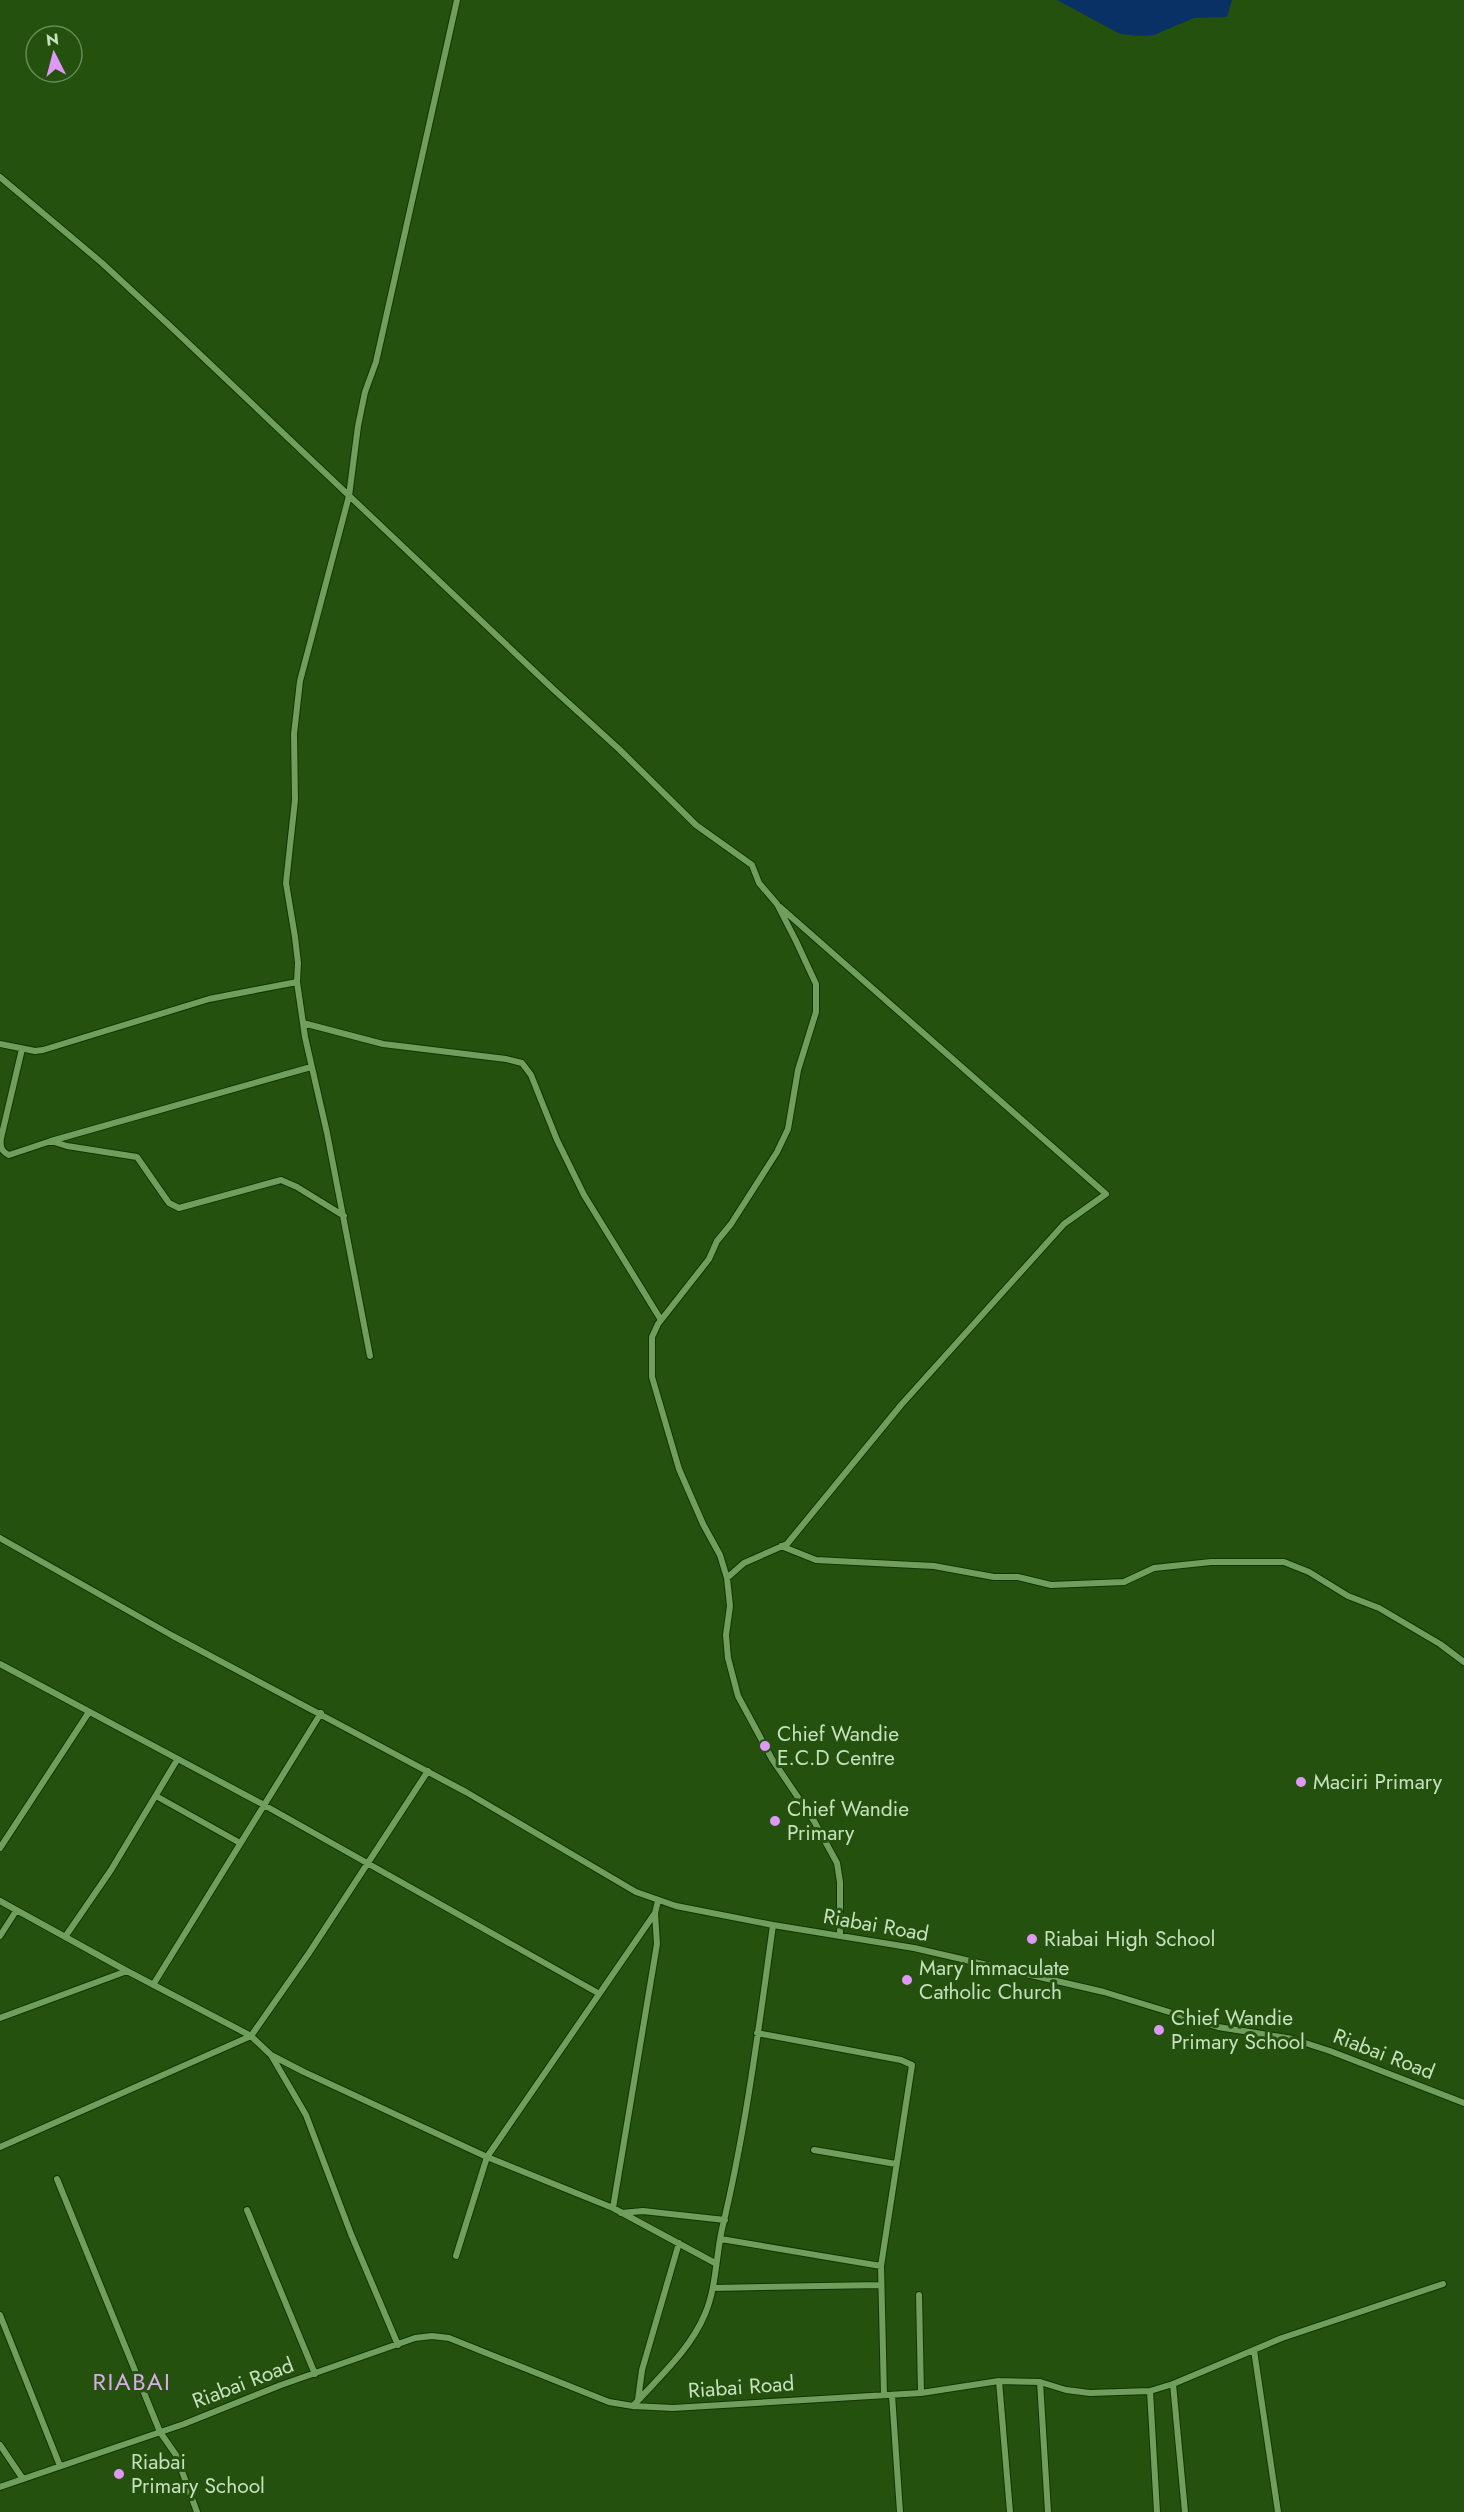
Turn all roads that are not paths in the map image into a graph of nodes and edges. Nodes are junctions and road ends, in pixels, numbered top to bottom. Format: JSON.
{"nodes":[{"id":1,"x":457,"y":0,"type":"edge"},
{"id":2,"x":0,"y":177,"type":"edge"},
{"id":3,"x":349,"y":496,"type":"junction"},
{"id":4,"x":777,"y":904,"type":"junction"},
{"id":5,"x":297,"y":982,"type":"junction"},
{"id":6,"x":303,"y":1023,"type":"junction"},
{"id":7,"x":0,"y":1044,"type":"edge"},
{"id":8,"x":22,"y":1049,"type":"junction"},
{"id":9,"x":311,"y":1067,"type":"junction"},
{"id":10,"x":51,"y":1141,"type":"junction"},
{"id":11,"x":344,"y":1216,"type":"junction"},
{"id":12,"x":661,"y":1320,"type":"junction"},
{"id":13,"x":370,"y":1356,"type":"dead end"},
{"id":14,"x":0,"y":1538,"type":"edge"},
{"id":15,"x":781,"y":1546,"type":"junction"},
{"id":16,"x":727,"y":1578,"type":"junction"},
{"id":17,"x":1464,"y":1662,"type":"edge"},
{"id":18,"x":0,"y":1664,"type":"edge"},
{"id":19,"x":89,"y":1712,"type":"junction"},
{"id":20,"x":321,"y":1713,"type":"junction"},
{"id":21,"x":177,"y":1760,"type":"junction"},
{"id":22,"x":428,"y":1771,"type":"junction"},
{"id":23,"x":156,"y":1796,"type":"junction"},
{"id":24,"x":264,"y":1805,"type":"junction"},
{"id":25,"x":240,"y":1844,"type":"junction"},
{"id":26,"x":0,"y":1848,"type":"edge"},
{"id":27,"x":368,"y":1862,"type":"junction"},
{"id":28,"x":0,"y":1901,"type":"edge"},
{"id":29,"x":658,"y":1901,"type":"junction"},
{"id":30,"x":16,"y":1911,"type":"junction"},
{"id":31,"x":655,"y":1913,"type":"junction"},
{"id":32,"x":773,"y":1925,"type":"junction"},
{"id":33,"x":0,"y":1936,"type":"edge"},
{"id":34,"x":840,"y":1936,"type":"junction"},
{"id":35,"x":65,"y":1937,"type":"junction"},
{"id":36,"x":127,"y":1971,"type":"junction"},
{"id":37,"x":153,"y":1985,"type":"junction"},
{"id":38,"x":598,"y":1993,"type":"junction"},
{"id":39,"x":0,"y":2018,"type":"edge"},
{"id":40,"x":757,"y":2033,"type":"junction"},
{"id":41,"x":251,"y":2036,"type":"junction"},
{"id":42,"x":271,"y":2055,"type":"junction"},
{"id":43,"x":1464,"y":2103,"type":"edge"},
{"id":44,"x":0,"y":2147,"type":"edge"},
{"id":45,"x":814,"y":2150,"type":"dead end"},
{"id":46,"x":487,"y":2157,"type":"junction"},
{"id":47,"x":896,"y":2164,"type":"junction"},
{"id":48,"x":57,"y":2179,"type":"dead end"},
{"id":49,"x":613,"y":2208,"type":"junction"},
{"id":50,"x":247,"y":2210,"type":"dead end"},
{"id":51,"x":621,"y":2213,"type":"junction"},
{"id":52,"x":725,"y":2220,"type":"junction"},
{"id":53,"x":721,"y":2239,"type":"junction"},
{"id":54,"x":679,"y":2243,"type":"junction"},
{"id":55,"x":456,"y":2256,"type":"dead end"},
{"id":56,"x":715,"y":2263,"type":"junction"},
{"id":57,"x":880,"y":2266,"type":"junction"},
{"id":58,"x":1443,"y":2284,"type":"dead end"},
{"id":59,"x":880,"y":2285,"type":"junction"},
{"id":60,"x":713,"y":2288,"type":"junction"},
{"id":61,"x":919,"y":2295,"type":"dead end"},
{"id":62,"x":0,"y":2315,"type":"edge"},
{"id":63,"x":398,"y":2345,"type":"junction"},
{"id":64,"x":1254,"y":2350,"type":"junction"},
{"id":65,"x":315,"y":2374,"type":"junction"},
{"id":66,"x":999,"y":2381,"type":"junction"},
{"id":67,"x":1040,"y":2382,"type":"junction"},
{"id":68,"x":1173,"y":2384,"type":"junction"},
{"id":69,"x":1150,"y":2391,"type":"junction"},
{"id":70,"x":921,"y":2393,"type":"junction"},
{"id":71,"x":884,"y":2395,"type":"junction"},
{"id":72,"x":892,"y":2395,"type":"junction"},
{"id":73,"x":635,"y":2404,"type":"junction"},
{"id":74,"x":160,"y":2432,"type":"junction"},
{"id":75,"x":0,"y":2445,"type":"edge"},
{"id":76,"x":60,"y":2466,"type":"junction"},
{"id":77,"x":23,"y":2479,"type":"junction"},
{"id":78,"x":0,"y":2487,"type":"edge"},
{"id":79,"x":197,"y":2512,"type":"edge"},
{"id":80,"x":900,"y":2512,"type":"edge"},
{"id":81,"x":1010,"y":2512,"type":"edge"},
{"id":82,"x":1048,"y":2512,"type":"edge"},
{"id":83,"x":1157,"y":2512,"type":"edge"},
{"id":84,"x":1185,"y":2512,"type":"edge"},
{"id":85,"x":1278,"y":2512,"type":"edge"}],
"edges":[{"from":1,"to":3,"type":"street"},
{"from":2,"to":3,"type":"street"},
{"from":3,"to":4,"type":"street"},
{"from":3,"to":5,"type":"street"},
{"from":4,"to":12,"type":"street"},
{"from":4,"to":15,"type":"street"},
{"from":5,"to":6,"type":"street"},
{"from":5,"to":8,"type":"street"},
{"from":6,"to":9,"type":"street"},
{"from":6,"to":12,"type":"street"},
{"from":7,"to":8,"type":"street"},
{"from":8,"to":10,"type":"street"},
{"from":9,"to":10,"type":"street"},
{"from":9,"to":11,"type":"street"},
{"from":10,"to":11,"type":"street"},
{"from":11,"to":13,"type":"street"},
{"from":12,"to":16,"type":"street"},
{"from":14,"to":20,"type":"street"},
{"from":15,"to":16,"type":"street"},
{"from":15,"to":17,"type":"street"},
{"from":16,"to":34,"type":"street"},
{"from":18,"to":19,"type":"street"},
{"from":19,"to":21,"type":"street"},
{"from":19,"to":26,"type":"street"},
{"from":20,"to":22,"type":"street"},
{"from":20,"to":24,"type":"street"},
{"from":21,"to":23,"type":"street"},
{"from":21,"to":24,"type":"street"},
{"from":22,"to":27,"type":"street"},
{"from":22,"to":29,"type":"street"},
{"from":23,"to":25,"type":"street"},
{"from":23,"to":35,"type":"street"},
{"from":24,"to":25,"type":"street"},
{"from":24,"to":27,"type":"street"},
{"from":25,"to":37,"type":"street"},
{"from":27,"to":38,"type":"street"},
{"from":27,"to":41,"type":"street"},
{"from":28,"to":30,"type":"street"},
{"from":29,"to":31,"type":"street"},
{"from":29,"to":32,"type":"street"},
{"from":30,"to":33,"type":"street"},
{"from":30,"to":35,"type":"street"},
{"from":31,"to":38,"type":"street"},
{"from":31,"to":49,"type":"street"},
{"from":32,"to":34,"type":"street","name":"Riabai Road"},
{"from":32,"to":40,"type":"street","name":"Riabai Road"},
{"from":34,"to":43,"type":"street","name":"Riabai Road"},
{"from":35,"to":36,"type":"street"},
{"from":36,"to":37,"type":"street"},
{"from":36,"to":39,"type":"street"},
{"from":37,"to":41,"type":"street"},
{"from":38,"to":46,"type":"street"},
{"from":40,"to":47,"type":"street"},
{"from":40,"to":52,"type":"street","name":"Riabai Road"},
{"from":41,"to":42,"type":"street"},
{"from":41,"to":44,"type":"street"},
{"from":42,"to":46,"type":"street"},
{"from":42,"to":63,"type":"street"},
{"from":45,"to":47,"type":"street"},
{"from":46,"to":49,"type":"street"},
{"from":46,"to":55,"type":"street"},
{"from":47,"to":57,"type":"street"},
{"from":48,"to":74,"type":"street"},
{"from":49,"to":51,"type":"street"},
{"from":50,"to":65,"type":"street"},
{"from":51,"to":52,"type":"street"},
{"from":51,"to":54,"type":"street"},
{"from":52,"to":53,"type":"street","name":"Riabai Road"},
{"from":53,"to":56,"type":"street","name":"Riabai Road"},
{"from":53,"to":57,"type":"street"},
{"from":54,"to":56,"type":"street"},
{"from":54,"to":73,"type":"street"},
{"from":56,"to":60,"type":"street","name":"Riabai Road"},
{"from":57,"to":59,"type":"street"},
{"from":58,"to":64,"type":"street","name":"Riabai Road"},
{"from":59,"to":60,"type":"street"},
{"from":59,"to":71,"type":"street"},
{"from":60,"to":73,"type":"street","name":"Riabai Road"},
{"from":61,"to":70,"type":"street"},
{"from":62,"to":76,"type":"street"},
{"from":63,"to":65,"type":"street","name":"Riabai Road"},
{"from":63,"to":73,"type":"street","name":"Riabai Road"},
{"from":64,"to":68,"type":"street","name":"Riabai Road"},
{"from":64,"to":85,"type":"street"},
{"from":65,"to":74,"type":"street","name":"Riabai Road"},
{"from":66,"to":67,"type":"street","name":"Riabai Road"},
{"from":66,"to":70,"type":"street","name":"Riabai Road"},
{"from":66,"to":81,"type":"street"},
{"from":67,"to":69,"type":"street","name":"Riabai Road"},
{"from":67,"to":82,"type":"street"},
{"from":68,"to":69,"type":"street","name":"Riabai Road"},
{"from":68,"to":84,"type":"street"},
{"from":69,"to":83,"type":"street"},
{"from":70,"to":72,"type":"street","name":"Riabai Road"},
{"from":71,"to":72,"type":"street","name":"Riabai Road"},
{"from":71,"to":73,"type":"street","name":"Riabai Road"},
{"from":72,"to":80,"type":"street"},
{"from":74,"to":76,"type":"street","name":"Riabai Road"},
{"from":74,"to":79,"type":"street"},
{"from":75,"to":77,"type":"street"},
{"from":76,"to":77,"type":"street","name":"Riabai Road"},
{"from":77,"to":78,"type":"street","name":"Riabai Road"}]}
